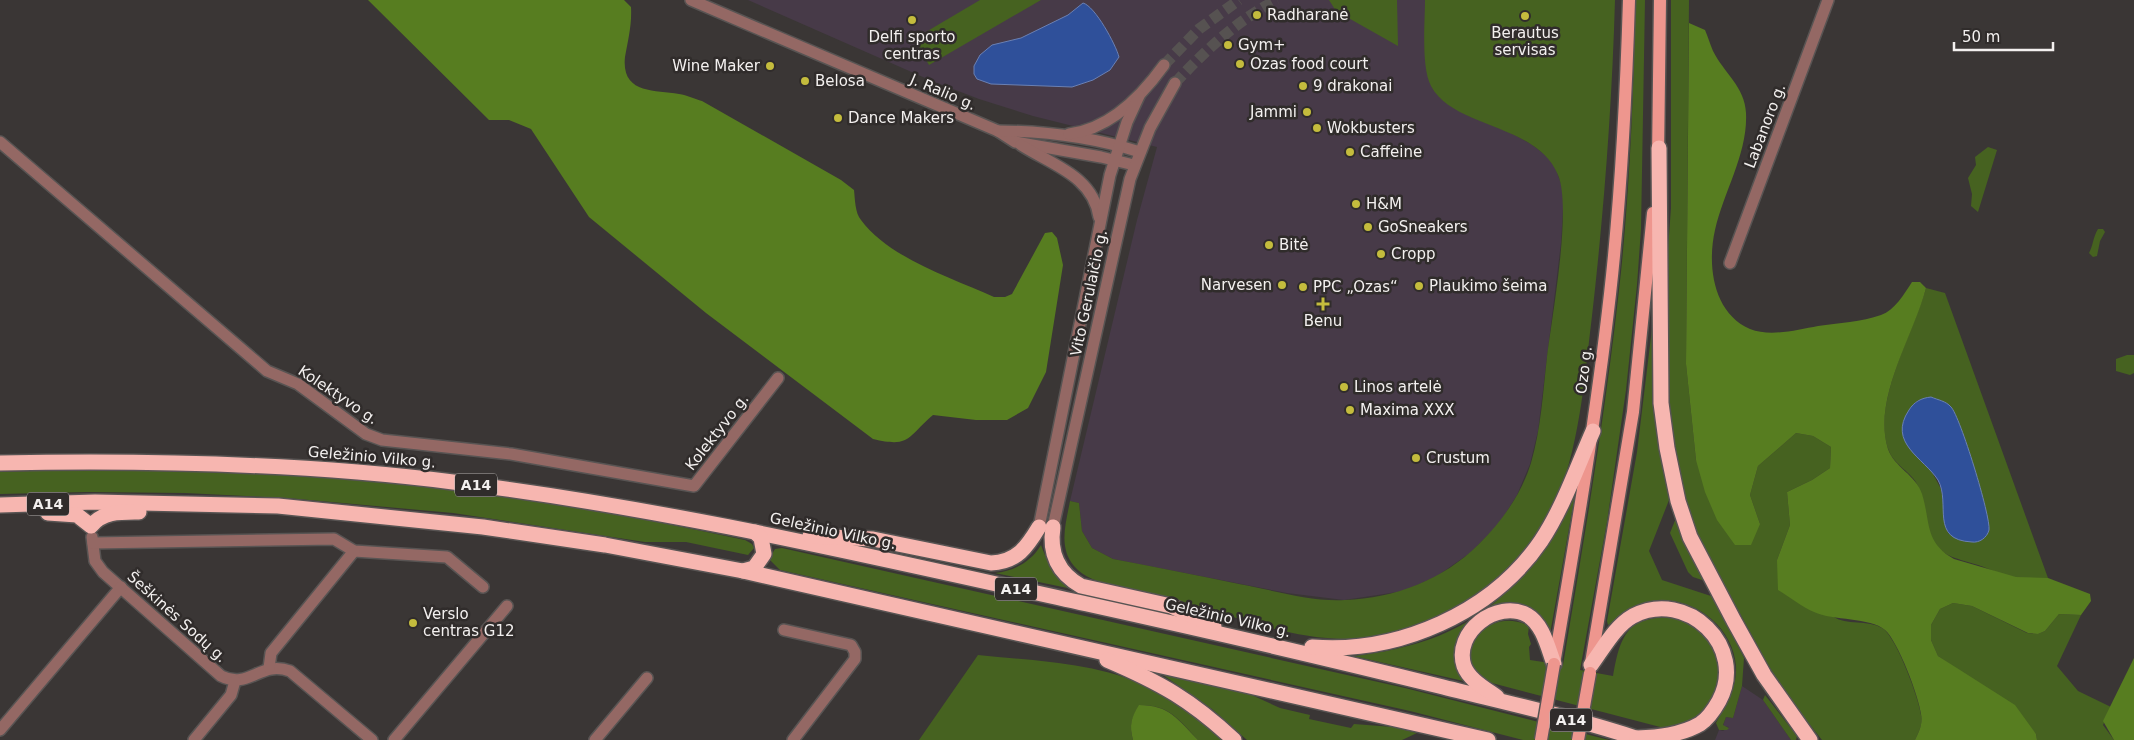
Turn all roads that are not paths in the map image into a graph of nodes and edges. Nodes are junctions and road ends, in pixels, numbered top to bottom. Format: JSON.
{"nodes":[{"id":1,"x":691,"y":0,"type":"edge"},
{"id":2,"x":1629,"y":0,"type":"edge"},
{"id":3,"x":1660,"y":0,"type":"edge"},
{"id":4,"x":1828,"y":0,"type":"edge"},
{"id":5,"x":1164,"y":65,"type":"tunnel mouth"},
{"id":6,"x":1175,"y":83,"type":"tunnel mouth"},
{"id":7,"x":1139,"y":96,"type":"junction"},
{"id":8,"x":998,"y":131,"type":"junction"},
{"id":9,"x":1055,"y":136,"type":"junction"},
{"id":10,"x":0,"y":142,"type":"edge"},
{"id":11,"x":1015,"y":142,"type":"junction"},
{"id":12,"x":1118,"y":145,"type":"junction"},
{"id":13,"x":1659,"y":148,"type":"junction"},
{"id":14,"x":1140,"y":152,"type":"junction"},
{"id":15,"x":1114,"y":160,"type":"junction"},
{"id":16,"x":1134,"y":166,"type":"junction"},
{"id":17,"x":1100,"y":221,"type":"junction"},
{"id":18,"x":1730,"y":263,"type":"dead end"},
{"id":19,"x":778,"y":378,"type":"dead end"},
{"id":20,"x":1593,"y":430,"type":"junction"},
{"id":21,"x":0,"y":463,"type":"edge"},
{"id":22,"x":194,"y":504,"type":"junction"},
{"id":23,"x":0,"y":507,"type":"edge"},
{"id":24,"x":91,"y":526,"type":"junction"},
{"id":25,"x":1046,"y":527,"type":"junction"},
{"id":26,"x":761,"y":533,"type":"junction"},
{"id":27,"x":93,"y":543,"type":"junction"},
{"id":28,"x":354,"y":551,"type":"junction"},
{"id":29,"x":743,"y":571,"type":"junction"},
{"id":30,"x":120,"y":587,"type":"junction"},
{"id":31,"x":483,"y":587,"type":"dead end"},
{"id":32,"x":507,"y":606,"type":"dead end"},
{"id":33,"x":784,"y":630,"type":"dead end"},
{"id":34,"x":1243,"y":638,"type":"junction"},
{"id":35,"x":1069,"y":643,"type":"junction"},
{"id":36,"x":1264,"y":643,"type":"junction"},
{"id":37,"x":1554,"y":664,"type":"junction"},
{"id":38,"x":269,"y":668,"type":"junction"},
{"id":39,"x":1590,"y":669,"type":"junction"},
{"id":40,"x":647,"y":678,"type":"dead end"},
{"id":41,"x":235,"y":681,"type":"junction"},
{"id":42,"x":1504,"y":702,"type":"junction"},
{"id":43,"x":0,"y":730,"type":"edge"},
{"id":44,"x":1483,"y":739,"type":"edge"},
{"id":45,"x":1639,"y":739,"type":"edge"},
{"id":46,"x":194,"y":740,"type":"edge"},
{"id":47,"x":372,"y":740,"type":"edge"},
{"id":48,"x":394,"y":740,"type":"edge"},
{"id":49,"x":595,"y":740,"type":"edge"},
{"id":50,"x":793,"y":740,"type":"edge"},
{"id":51,"x":1234,"y":740,"type":"edge"},
{"id":52,"x":1439,"y":740,"type":"edge"},
{"id":53,"x":1541,"y":740,"type":"edge"},
{"id":54,"x":1578,"y":740,"type":"edge"},
{"id":55,"x":1810,"y":740,"type":"edge"}],
"edges":[{"from":1,"to":8,"type":"street","name":"J. Ralio g."},
{"from":2,"to":20,"type":"main road","name":"Ozo g."},
{"from":3,"to":13,"type":"main road"},
{"from":4,"to":18,"type":"street","name":"Labanoro g."},
{"from":5,"to":7,"type":"street"},
{"from":6,"to":14,"type":"street","name":"Vito Gerulaičio g."},
{"from":7,"to":9,"type":"street"},
{"from":7,"to":12,"type":"street","name":"Vito Gerulaičio g."},
{"from":8,"to":9,"type":"street"},
{"from":8,"to":11,"type":"street","name":"J. Ralio g."},
{"from":9,"to":12,"type":"street"},
{"from":10,"to":19,"type":"street","name":"Kolektyvo g."},
{"from":11,"to":15,"type":"street","name":"J. Ralio g."},
{"from":11,"to":17,"type":"street"},
{"from":12,"to":14,"type":"street"},
{"from":12,"to":15,"type":"street","name":"Vito Gerulaičio g."},
{"from":13,"to":39,"type":"main road"},
{"from":13,"to":55,"type":"highway"},
{"from":14,"to":16,"type":"street","name":"Vito Gerulaičio g."},
{"from":15,"to":16,"type":"street","name":"J. Ralio g."},
{"from":15,"to":17,"type":"street","name":"Vito Gerulaičio g."},
{"from":16,"to":25,"type":"street","name":"Vito Gerulaičio g."},
{"from":17,"to":25,"type":"street","name":"Vito Gerulaičio g."},
{"from":20,"to":36,"type":"highway"},
{"from":20,"to":37,"type":"main road","name":"Ozo g."},
{"from":21,"to":26,"type":"highway","name":"Geležinio Vilko g.","number":"A14"},
{"from":22,"to":23,"type":"highway","number":"A14"},
{"from":22,"to":24,"type":"highway"},
{"from":22,"to":29,"type":"highway","number":"A14"},
{"from":23,"to":24,"type":"highway"},
{"from":24,"to":27,"type":"street","name":"Šeškinės Sodų g."},
{"from":25,"to":26,"type":"highway"},
{"from":25,"to":34,"type":"highway"},
{"from":26,"to":29,"type":"highway"},
{"from":26,"to":34,"type":"highway","name":"Geležinio Vilko g.","number":"A14"},
{"from":27,"to":28,"type":"street"},
{"from":27,"to":30,"type":"street","name":"Šeškinės Sodų g."},
{"from":28,"to":31,"type":"street"},
{"from":28,"to":38,"type":"street"},
{"from":29,"to":35,"type":"highway","number":"A14"},
{"from":30,"to":41,"type":"street","name":"Šeškinės Sodų g."},
{"from":30,"to":43,"type":"street"},
{"from":32,"to":48,"type":"street"},
{"from":33,"to":50,"type":"street"},
{"from":34,"to":36,"type":"highway","name":"Geležinio Vilko g.","number":"A14"},
{"from":35,"to":44,"type":"highway","number":"A14"},
{"from":35,"to":51,"type":"highway"},
{"from":36,"to":42,"type":"highway","name":"Geležinio Vilko g.","number":"A14"},
{"from":37,"to":42,"type":"highway"},
{"from":37,"to":53,"type":"main road","name":"Ozo g.","bridge":true},
{"from":38,"to":41,"type":"street","name":"Šeškinės Sodų g."},
{"from":38,"to":47,"type":"street"},
{"from":39,"to":45,"type":"highway"},
{"from":39,"to":54,"type":"main road","bridge":true},
{"from":40,"to":49,"type":"street"},
{"from":41,"to":46,"type":"street"},
{"from":42,"to":45,"type":"highway","name":"Geležinio Vilko g.","number":"A14"},
{"from":44,"to":52,"type":"highway"}]}
